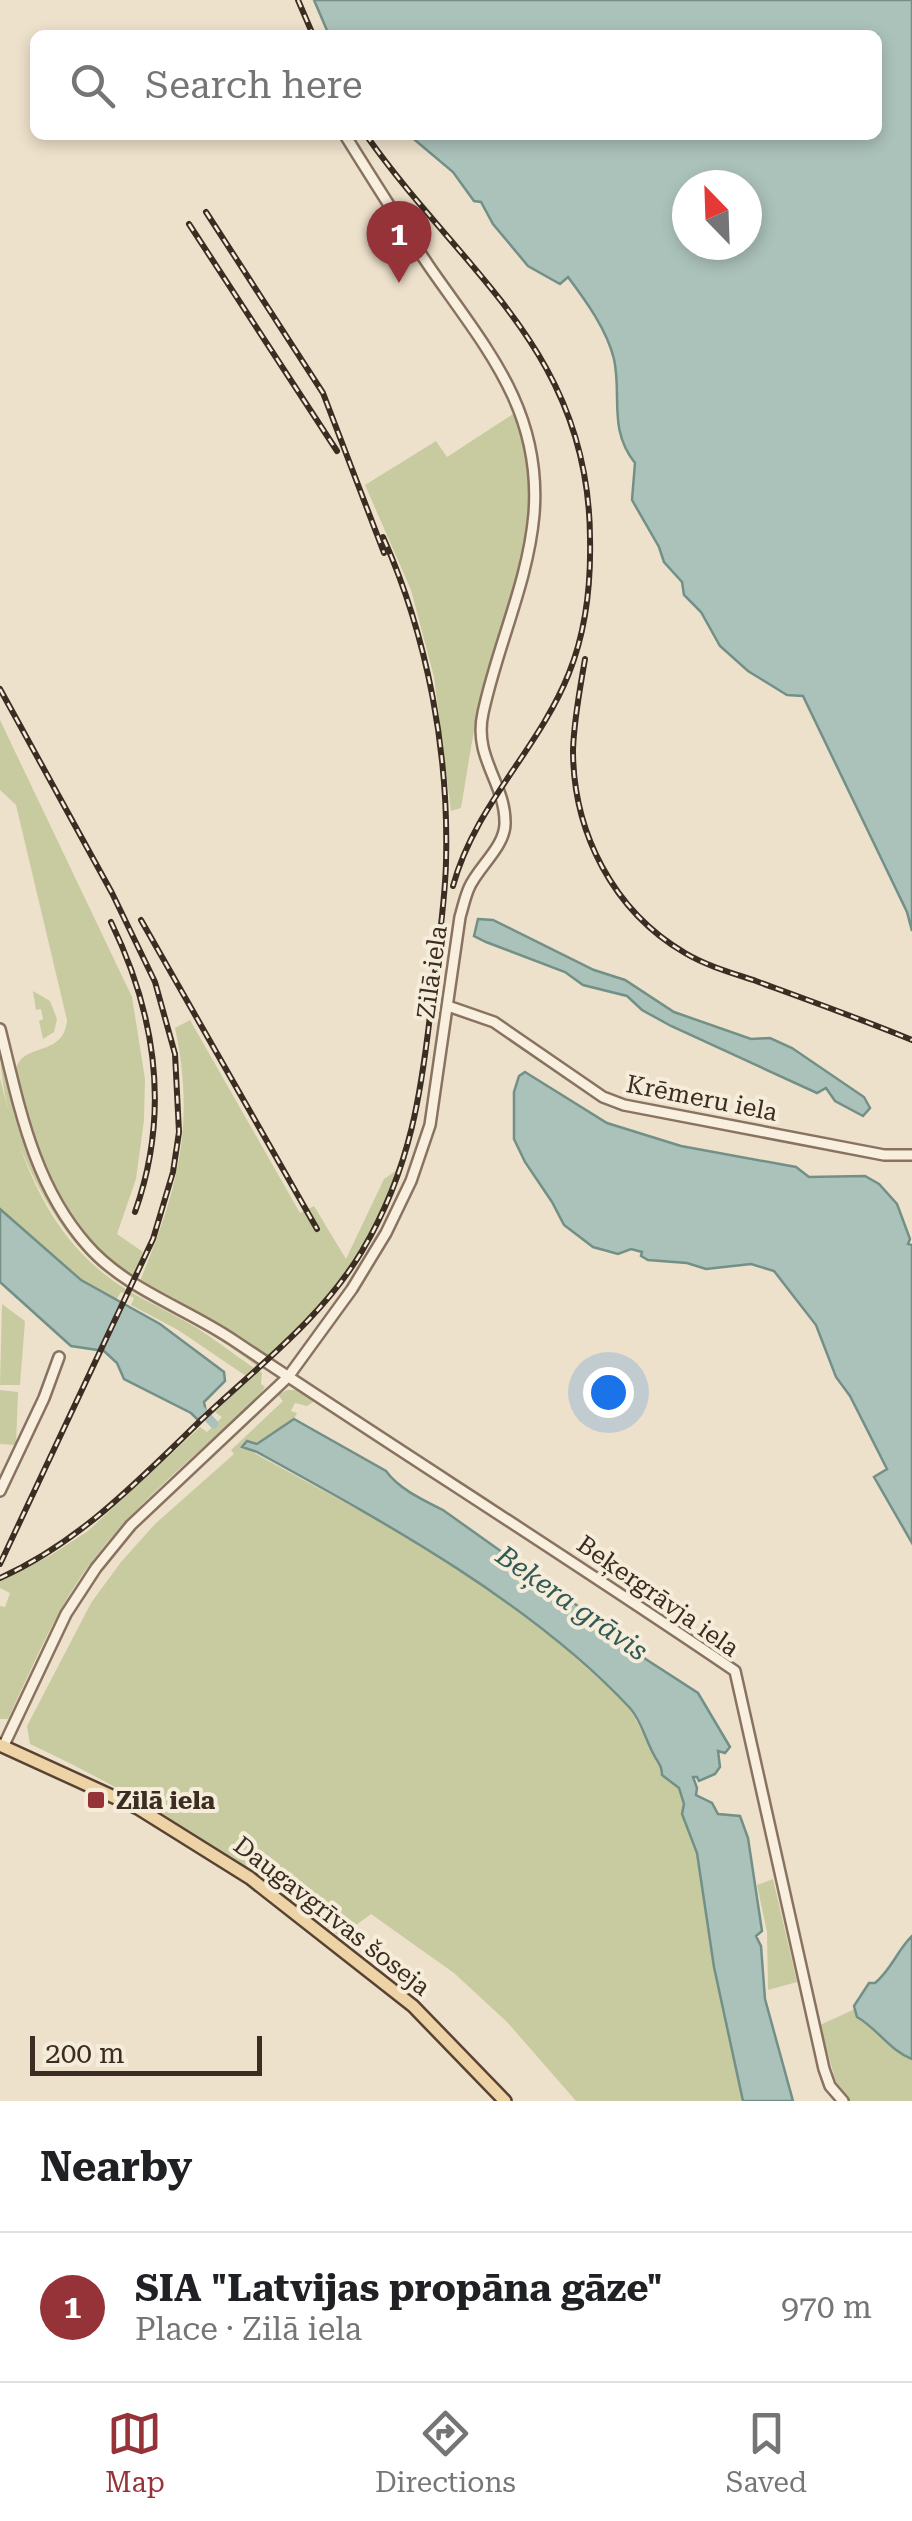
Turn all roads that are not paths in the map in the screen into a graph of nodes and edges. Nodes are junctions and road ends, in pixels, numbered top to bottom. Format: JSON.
{"nodes":[{"id":1,"x":348,"y":140,"type":"edge"},
{"id":2,"x":448,"y":1006,"type":"junction"},
{"id":3,"x":0,"y":1029,"type":"edge"},
{"id":4,"x":912,"y":1155,"type":"edge"},
{"id":5,"x":59,"y":1356,"type":"dead end"},
{"id":6,"x":288,"y":1377,"type":"junction"},
{"id":7,"x":0,"y":1491,"type":"edge"},
{"id":8,"x":2,"y":1746,"type":"edge"},
{"id":9,"x":505,"y":2101,"type":"edge"},
{"id":10,"x":843,"y":2101,"type":"edge"}],
"edges":[{"from":1,"to":2,"type":"street","name":"Zilā iela"},
{"from":2,"to":4,"type":"street","name":"Krēmeru iela"},
{"from":2,"to":6,"type":"street","name":"Zilā iela"},
{"from":3,"to":6,"type":"street","name":"Beķergrāvja iela"},
{"from":5,"to":7,"type":"street"},
{"from":6,"to":8,"type":"street","name":"Zilā iela"},
{"from":6,"to":10,"type":"street","name":"Beķergrāvja iela"},
{"from":8,"to":9,"type":"main road","name":"Daugavgrīvas šoseja"}]}
